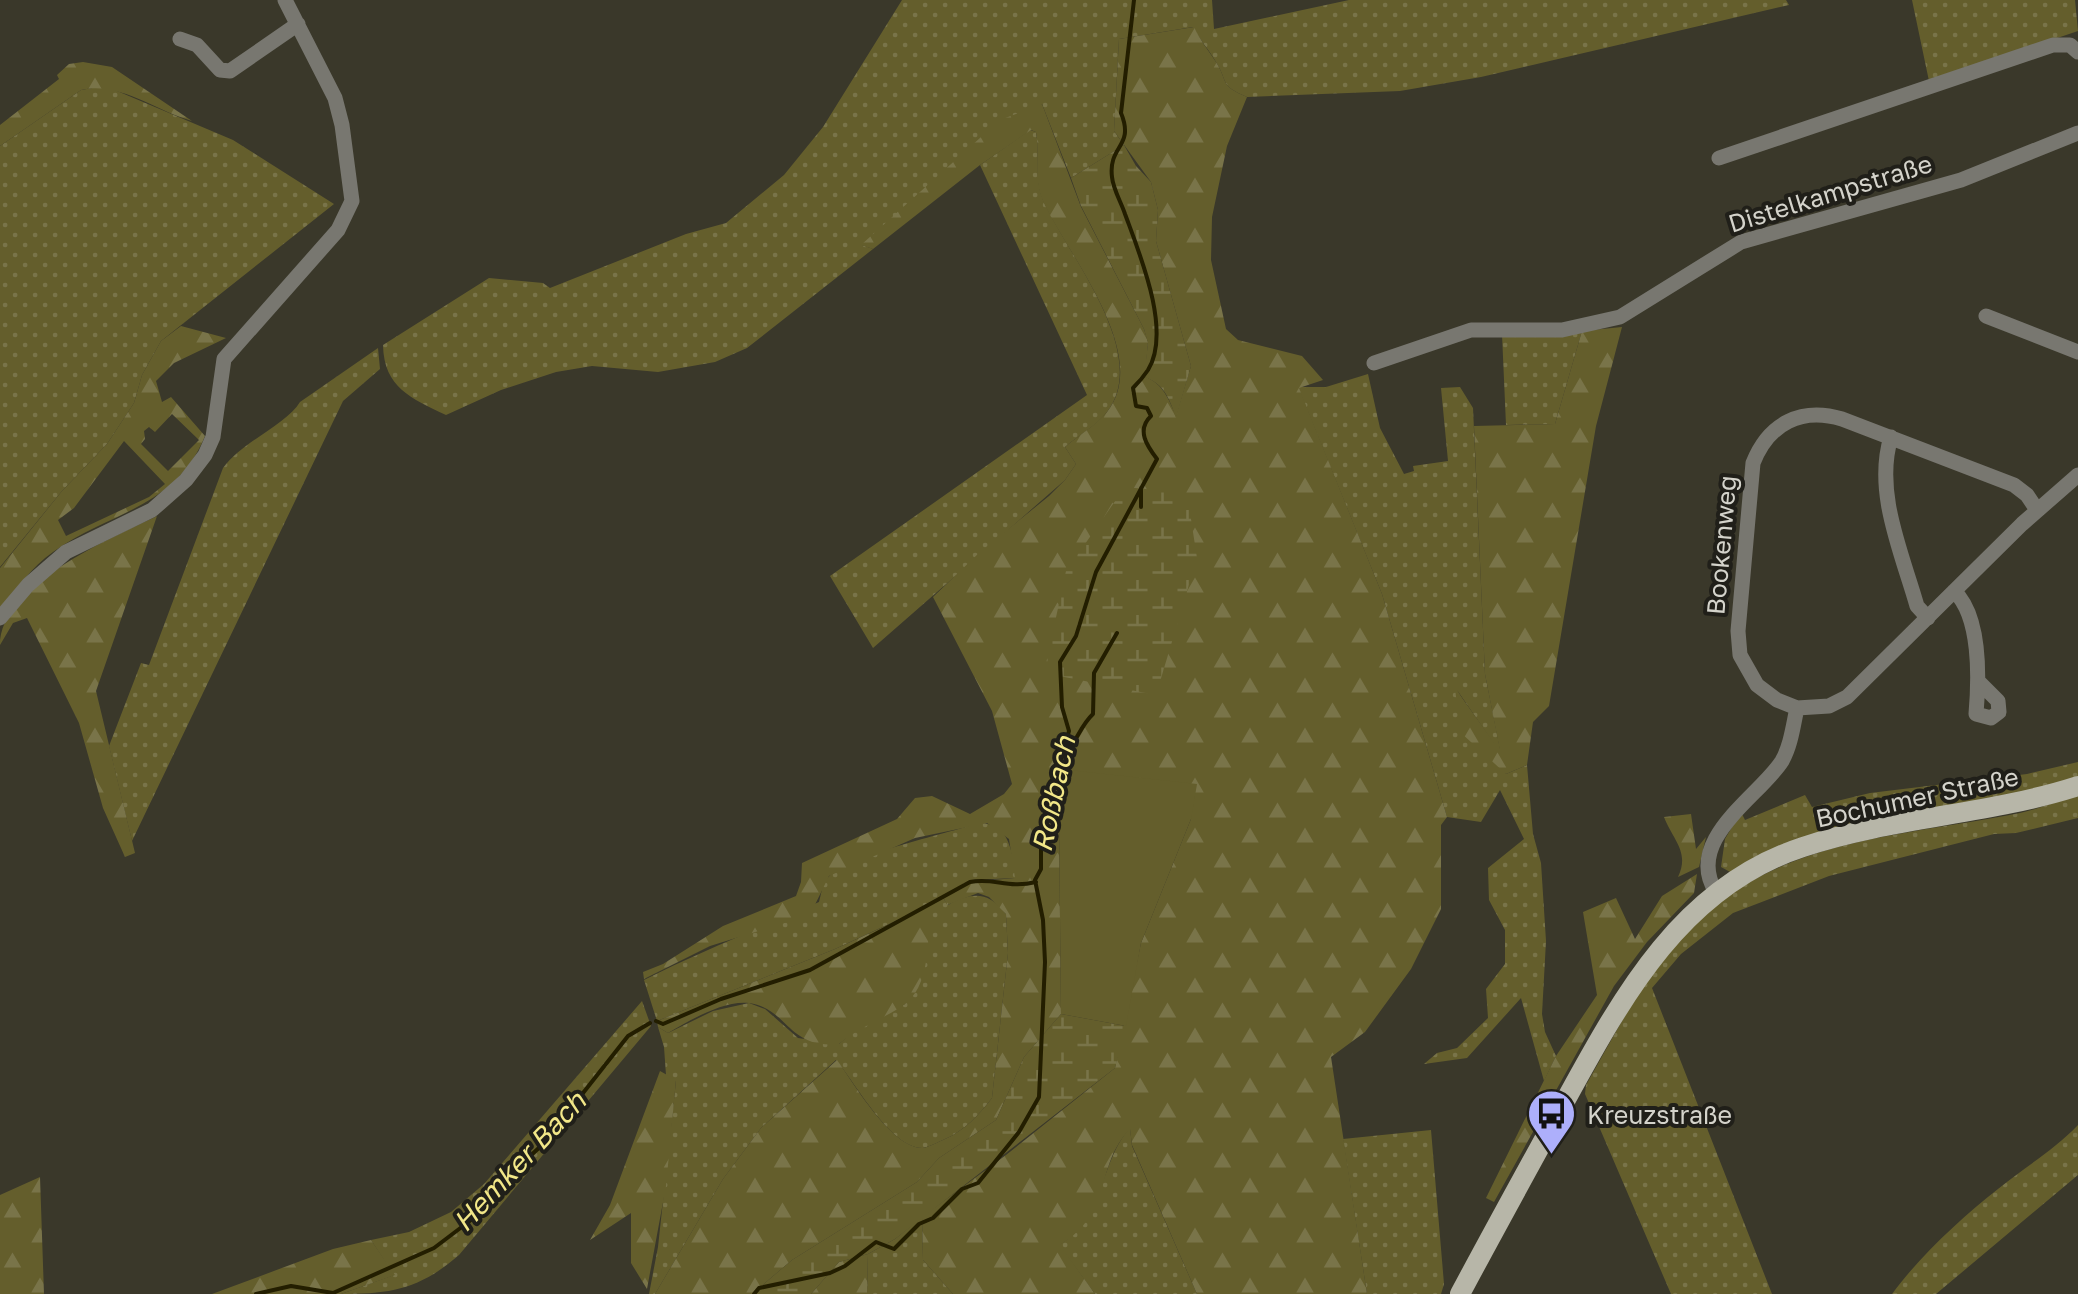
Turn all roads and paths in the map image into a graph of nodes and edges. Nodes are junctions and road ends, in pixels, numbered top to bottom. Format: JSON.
{"nodes":[{"id":1,"x":286,"y":0,"type":"edge"},
{"id":2,"x":298,"y":24,"type":"junction"},
{"id":3,"x":180,"y":39,"type":"dead end"},
{"id":4,"x":2078,"y":52,"type":"edge"},
{"id":5,"x":2078,"y":133,"type":"edge"},
{"id":6,"x":1719,"y":158,"type":"dead end"},
{"id":7,"x":1986,"y":316,"type":"dead end"},
{"id":8,"x":2078,"y":352,"type":"edge"},
{"id":9,"x":1374,"y":363,"type":"dead end"},
{"id":10,"x":1890,"y":437,"type":"junction"},
{"id":11,"x":2078,"y":475,"type":"edge"},
{"id":12,"x":2036,"y":510,"type":"junction"},
{"id":13,"x":1954,"y":591,"type":"junction"},
{"id":14,"x":0,"y":618,"type":"edge"},
{"id":15,"x":1928,"y":618,"type":"junction"},
{"id":16,"x":1978,"y":681,"type":"dead end"},
{"id":17,"x":1797,"y":708,"type":"junction"},
{"id":18,"x":2078,"y":786,"type":"edge"},
{"id":19,"x":1716,"y":892,"type":"junction"},
{"id":20,"x":1460,"y":1294,"type":"edge"}],
"edges":[{"from":1,"to":2,"type":"street"},
{"from":2,"to":3,"type":"street"},
{"from":2,"to":14,"type":"street"},
{"from":4,"to":6,"type":"street"},
{"from":5,"to":9,"type":"street","name":"Distelkampstraße"},
{"from":7,"to":8,"type":"street"},
{"from":10,"to":12,"type":"street","name":"Bookenweg"},
{"from":10,"to":15,"type":"street"},
{"from":10,"to":17,"type":"street","name":"Bookenweg"},
{"from":11,"to":12,"type":"street"},
{"from":12,"to":13,"type":"street"},
{"from":13,"to":15,"type":"street"},
{"from":13,"to":16,"type":"street"},
{"from":15,"to":17,"type":"street"},
{"from":17,"to":19,"type":"street"},
{"from":18,"to":19,"type":"main road","name":"Bochumer Straße"},
{"from":19,"to":20,"type":"main road","name":"Bochumer Straße"}]}
